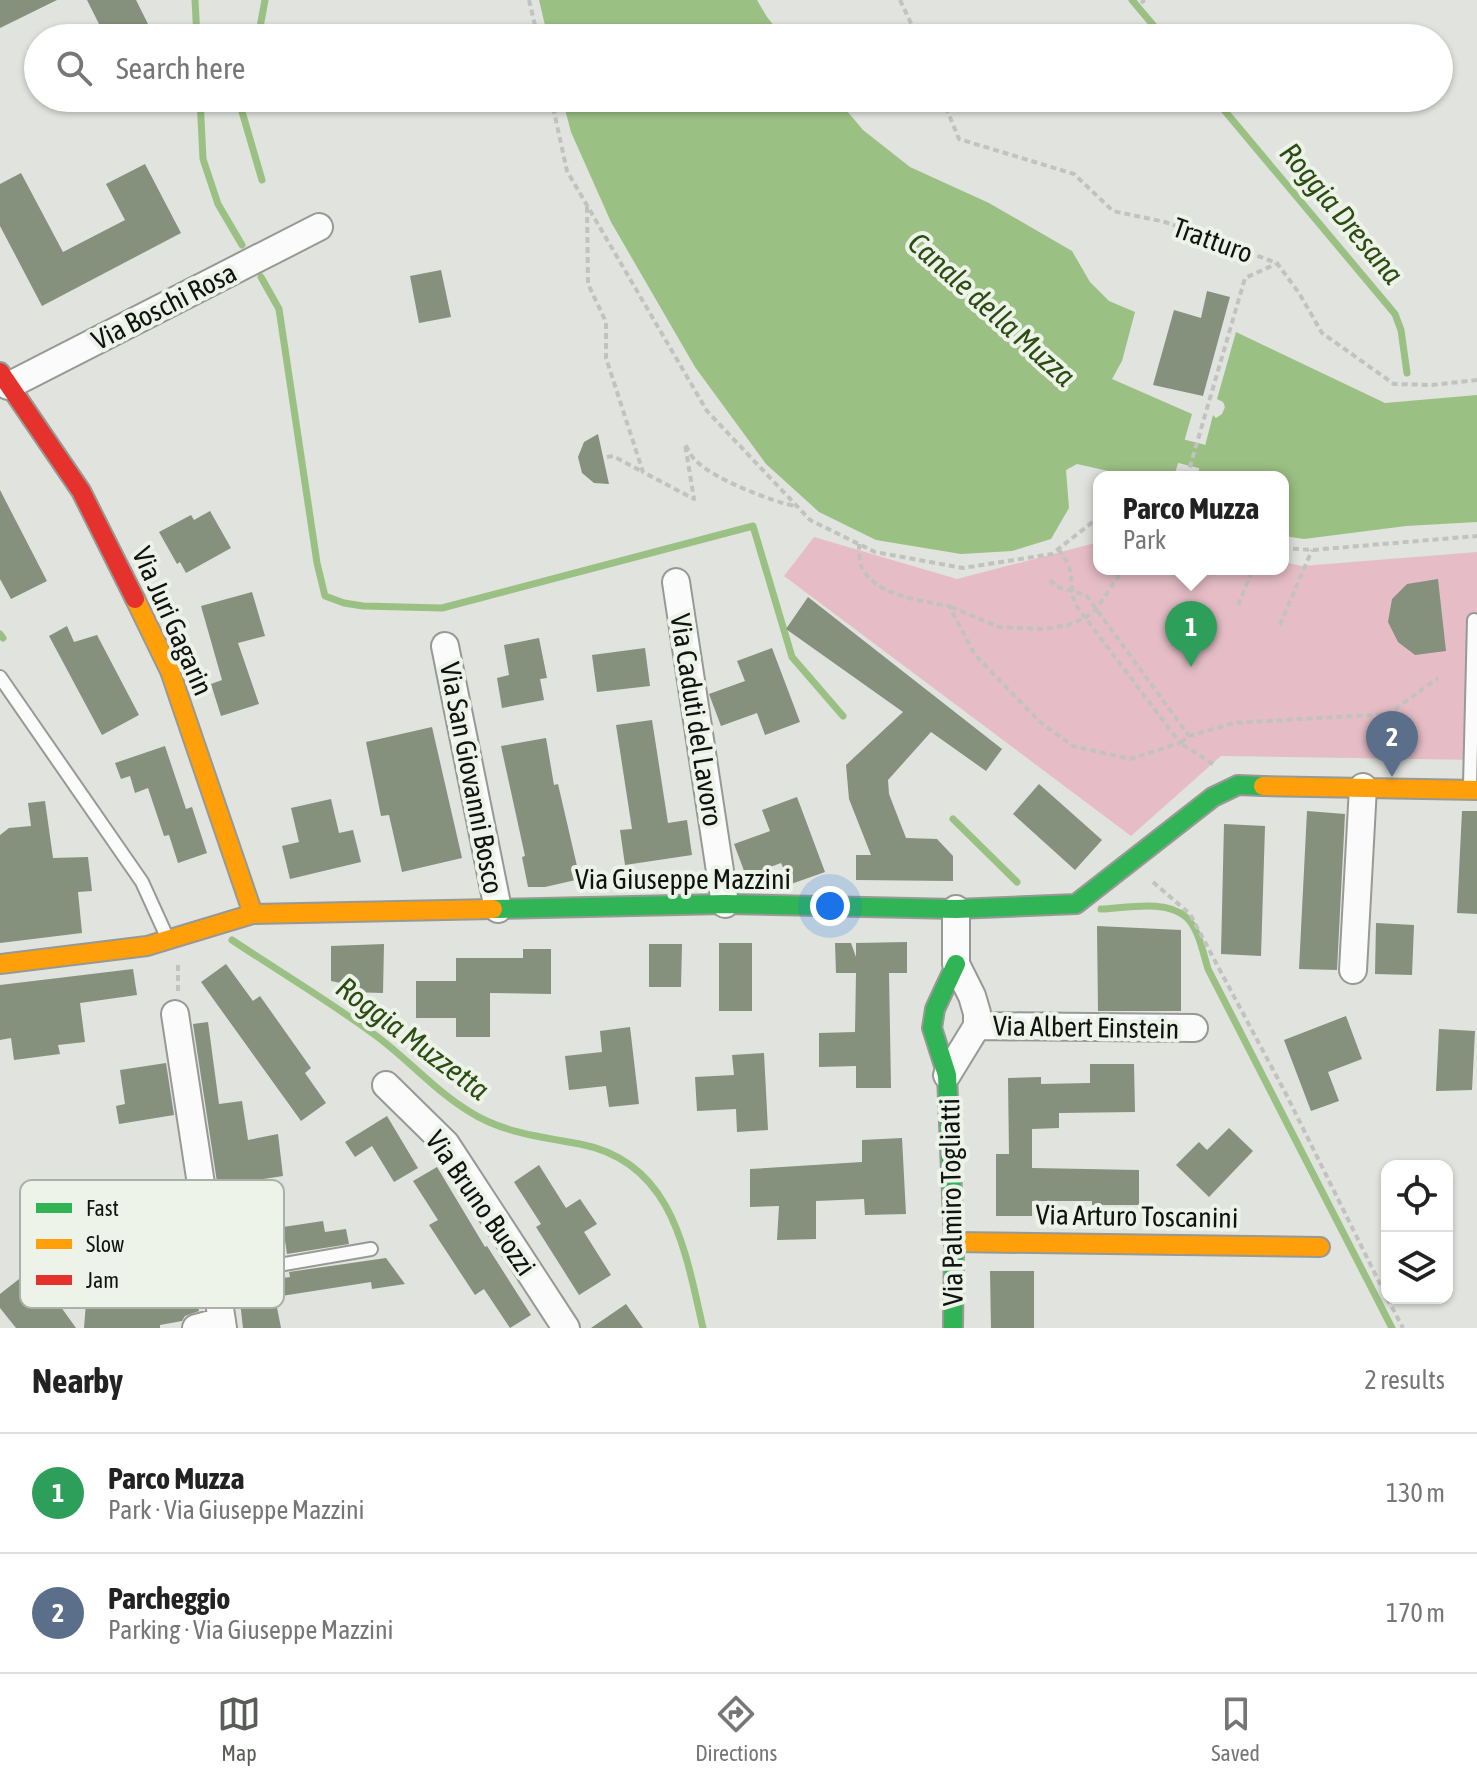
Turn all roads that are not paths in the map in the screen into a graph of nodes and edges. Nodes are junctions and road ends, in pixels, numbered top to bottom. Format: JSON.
{"nodes":[{"id":1,"x":319,"y":227,"type":"dead end"},
{"id":2,"x":4,"y":379,"type":"edge"},
{"id":3,"x":676,"y":582,"type":"dead end"},
{"id":4,"x":1474,"y":620,"type":"dead end"},
{"id":5,"x":445,"y":646,"type":"dead end"},
{"id":6,"x":0,"y":677,"type":"edge"},
{"id":7,"x":1363,"y":787,"type":"junction"},
{"id":8,"x":1474,"y":790,"type":"edge"},
{"id":9,"x":725,"y":904,"type":"junction"},
{"id":10,"x":498,"y":909,"type":"junction"},
{"id":11,"x":956,"y":909,"type":"junction"},
{"id":12,"x":253,"y":914,"type":"junction"},
{"id":13,"x":168,"y":940,"type":"junction"},
{"id":14,"x":0,"y":964,"type":"edge"},
{"id":15,"x":956,"y":964,"type":"junction"},
{"id":16,"x":1353,"y":970,"type":"dead end"},
{"id":17,"x":941,"y":994,"type":"junction"},
{"id":18,"x":972,"y":996,"type":"junction"},
{"id":19,"x":175,"y":1014,"type":"road end"},
{"id":20,"x":977,"y":1026,"type":"junction"},
{"id":21,"x":1194,"y":1028,"type":"dead end"},
{"id":22,"x":947,"y":1075,"type":"junction"},
{"id":23,"x":386,"y":1085,"type":"dead end"},
{"id":24,"x":200,"y":1180,"type":"edge"},
{"id":25,"x":954,"y":1242,"type":"junction"},
{"id":26,"x":1320,"y":1247,"type":"dead end"},
{"id":27,"x":371,"y":1249,"type":"dead end"},
{"id":28,"x":284,"y":1264,"type":"edge"},
{"id":29,"x":223,"y":1324,"type":"edge"},
{"id":30,"x":196,"y":1328,"type":"edge"},
{"id":31,"x":566,"y":1328,"type":"edge"},
{"id":32,"x":953,"y":1328,"type":"edge"}],
"edges":[{"from":1,"to":2,"type":"street","name":"Via Boschi Rosa"},
{"from":2,"to":12,"type":"street","name":"Via Juri Gagarin"},
{"from":3,"to":9,"type":"street","name":"Via Caduti del Lavoro"},
{"from":4,"to":8,"type":"lane"},
{"from":5,"to":10,"type":"street","name":"Via San Giovanni Bosco"},
{"from":6,"to":13,"type":"lane"},
{"from":7,"to":8,"type":"street","name":"Via Giuseppe Mazzini"},
{"from":7,"to":11,"type":"street","name":"Via Giuseppe Mazzini"},
{"from":7,"to":16,"type":"street"},
{"from":9,"to":10,"type":"street","name":"Via Giuseppe Mazzini"},
{"from":9,"to":11,"type":"street","name":"Via Giuseppe Mazzini"},
{"from":10,"to":12,"type":"street","name":"Via Giuseppe Mazzini"},
{"from":11,"to":15,"type":"street","name":"Via Palmiro Togliatti"},
{"from":12,"to":13,"type":"street","name":"Via Giuseppe Mazzini"},
{"from":13,"to":14,"type":"street","name":"Via Giuseppe Mazzini"},
{"from":15,"to":17,"type":"street","name":"Via Palmiro Togliatti"},
{"from":15,"to":18,"type":"street","name":"Via Palmiro Togliatti"},
{"from":17,"to":18,"type":"street"},
{"from":17,"to":22,"type":"street","name":"Via Palmiro Togliatti"},
{"from":18,"to":20,"type":"street","name":"Via Palmiro Togliatti"},
{"from":19,"to":24,"type":"street"},
{"from":20,"to":21,"type":"street","name":"Via Albert Einstein"},
{"from":20,"to":22,"type":"street","name":"Via Palmiro Togliatti"},
{"from":22,"to":25,"type":"street","name":"Via Palmiro Togliatti"},
{"from":23,"to":31,"type":"street","name":"Via Bruno Buozzi"},
{"from":25,"to":26,"type":"street","name":"Via Arturo Toscanini"},
{"from":25,"to":32,"type":"street","name":"Via Palmiro Togliatti"},
{"from":27,"to":28,"type":"lane"},
{"from":29,"to":30,"type":"street"}]}
